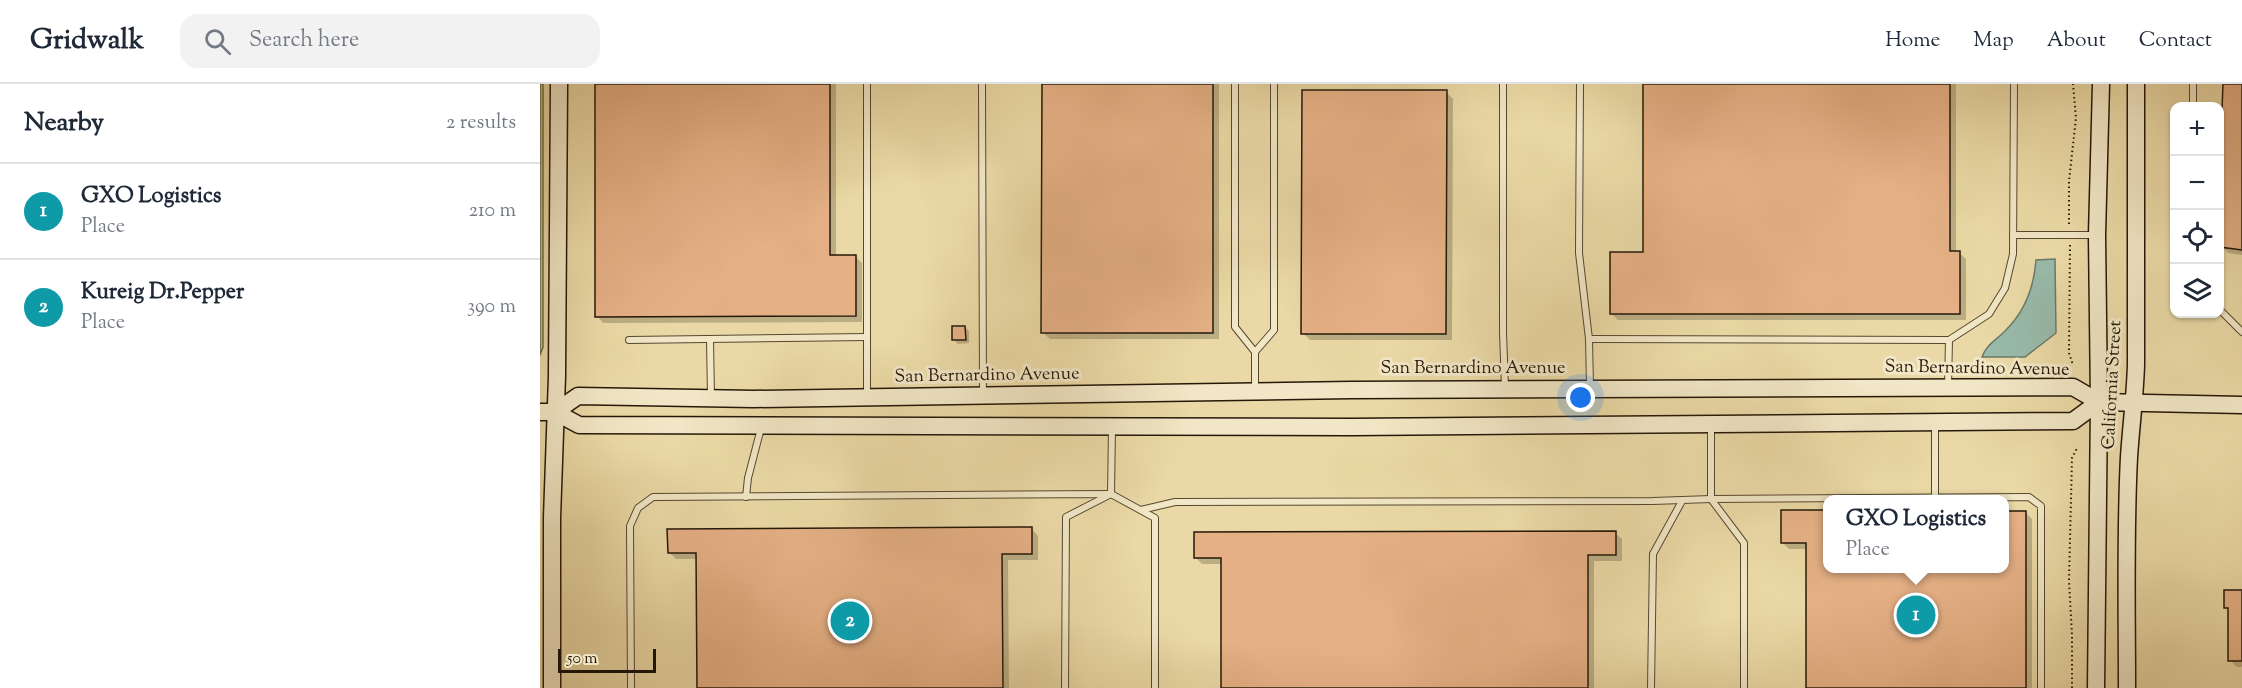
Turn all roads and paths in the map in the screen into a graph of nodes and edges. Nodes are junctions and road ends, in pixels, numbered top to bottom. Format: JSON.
{"nodes":[{"id":1,"x":560,"y":84,"type":"edge"},
{"id":2,"x":867,"y":84,"type":"edge"},
{"id":3,"x":982,"y":84,"type":"edge"},
{"id":4,"x":1235,"y":84,"type":"edge"},
{"id":5,"x":1274,"y":84,"type":"edge"},
{"id":6,"x":1503,"y":84,"type":"edge"},
{"id":7,"x":1580,"y":84,"type":"edge"},
{"id":8,"x":2014,"y":84,"type":"edge"},
{"id":9,"x":2101,"y":84,"type":"edge"},
{"id":10,"x":2136,"y":84,"type":"edge"},
{"id":11,"x":2193,"y":84,"type":"edge"},
{"id":12,"x":2193,"y":102,"type":"edge"},
{"id":13,"x":2013,"y":235,"type":"junction"},
{"id":14,"x":2097,"y":235,"type":"junction"},
{"id":15,"x":2224,"y":314,"type":"edge"},
{"id":16,"x":2242,"y":332,"type":"edge"},
{"id":17,"x":867,"y":337,"type":"junction"},
{"id":18,"x":710,"y":339,"type":"junction"},
{"id":19,"x":1588,"y":339,"type":"junction"},
{"id":20,"x":629,"y":340,"type":"dead end"},
{"id":21,"x":1949,"y":340,"type":"junction"},
{"id":22,"x":1254,"y":352,"type":"junction"},
{"id":23,"x":1948,"y":387,"type":"junction"},
{"id":24,"x":1590,"y":388,"type":"junction"},
{"id":25,"x":1505,"y":389,"type":"junction"},
{"id":26,"x":1254,"y":391,"type":"junction"},
{"id":27,"x":983,"y":395,"type":"junction"},
{"id":28,"x":867,"y":397,"type":"junction"},
{"id":29,"x":711,"y":398,"type":"junction"},
{"id":30,"x":2099,"y":402,"type":"junction"},
{"id":31,"x":2135,"y":404,"type":"junction"},
{"id":32,"x":2242,"y":405,"type":"edge"},
{"id":33,"x":548,"y":412,"type":"edge"},
{"id":34,"x":1935,"y":423,"type":"junction"},
{"id":35,"x":1712,"y":424,"type":"junction"},
{"id":36,"x":762,"y":425,"type":"junction"},
{"id":37,"x":1112,"y":426,"type":"junction"},
{"id":38,"x":2077,"y":447,"type":"dead end"},
{"id":39,"x":1111,"y":494,"type":"junction"},
{"id":40,"x":1935,"y":495,"type":"edge"},
{"id":41,"x":2009,"y":497,"type":"edge"},
{"id":42,"x":746,"y":498,"type":"junction"},
{"id":43,"x":1823,"y":498,"type":"edge"},
{"id":44,"x":1711,"y":499,"type":"junction"},
{"id":45,"x":1682,"y":501,"type":"junction"},
{"id":46,"x":1141,"y":510,"type":"junction"},
{"id":47,"x":552,"y":688,"type":"edge"},
{"id":48,"x":631,"y":688,"type":"edge"},
{"id":49,"x":1065,"y":688,"type":"edge"},
{"id":50,"x":1155,"y":688,"type":"edge"},
{"id":51,"x":1651,"y":688,"type":"edge"},
{"id":52,"x":1744,"y":688,"type":"edge"},
{"id":53,"x":2041,"y":688,"type":"edge"},
{"id":54,"x":2072,"y":688,"type":"edge"},
{"id":55,"x":2096,"y":688,"type":"edge"},
{"id":56,"x":2127,"y":688,"type":"edge"}],
"edges":[{"from":1,"to":33,"type":"main road"},
{"from":2,"to":17,"type":"lane"},
{"from":3,"to":27,"type":"lane"},
{"from":4,"to":22,"type":"lane"},
{"from":5,"to":22,"type":"lane"},
{"from":6,"to":25,"type":"lane"},
{"from":7,"to":19,"type":"lane"},
{"from":8,"to":13,"type":"lane"},
{"from":9,"to":14,"type":"main road","name":"California Street"},
{"from":10,"to":31,"type":"main road","name":"California Street"},
{"from":11,"to":12,"type":"lane"},
{"from":13,"to":14,"type":"lane"},
{"from":13,"to":21,"type":"lane"},
{"from":14,"to":30,"type":"main road","name":"California Street"},
{"from":15,"to":16,"type":"lane"},
{"from":17,"to":18,"type":"lane"},
{"from":17,"to":28,"type":"lane"},
{"from":18,"to":20,"type":"lane"},
{"from":18,"to":29,"type":"lane"},
{"from":19,"to":21,"type":"lane"},
{"from":19,"to":24,"type":"lane"},
{"from":21,"to":23,"type":"lane"},
{"from":22,"to":26,"type":"lane"},
{"from":23,"to":24,"type":"main road","name":"San Bernardino Avenue"},
{"from":23,"to":30,"type":"main road","name":"San Bernardino Avenue"},
{"from":24,"to":25,"type":"main road","name":"San Bernardino Avenue"},
{"from":25,"to":26,"type":"main road","name":"San Bernardino Avenue"},
{"from":26,"to":27,"type":"main road","name":"San Bernardino Avenue"},
{"from":27,"to":28,"type":"main road","name":"San Bernardino Avenue"},
{"from":28,"to":29,"type":"main road","name":"San Bernardino Avenue"},
{"from":29,"to":33,"type":"main road","name":"San Bernardino Avenue"},
{"from":30,"to":31,"type":"main road"},
{"from":30,"to":34,"type":"main road"},
{"from":30,"to":55,"type":"main road","name":"California Street"},
{"from":31,"to":32,"type":"main road"},
{"from":31,"to":56,"type":"main road","name":"California Street"},
{"from":33,"to":36,"type":"main road"},
{"from":33,"to":47,"type":"main road"},
{"from":34,"to":35,"type":"main road"},
{"from":34,"to":40,"type":"lane"},
{"from":35,"to":37,"type":"main road"},
{"from":35,"to":44,"type":"lane"},
{"from":36,"to":37,"type":"main road"},
{"from":36,"to":42,"type":"lane"},
{"from":37,"to":39,"type":"lane"},
{"from":38,"to":54,"type":"path"},
{"from":39,"to":42,"type":"lane"},
{"from":39,"to":46,"type":"lane"},
{"from":39,"to":49,"type":"lane"},
{"from":41,"to":53,"type":"lane"},
{"from":42,"to":48,"type":"lane"},
{"from":43,"to":44,"type":"lane"},
{"from":44,"to":45,"type":"lane"},
{"from":44,"to":52,"type":"lane"},
{"from":45,"to":46,"type":"lane"},
{"from":45,"to":51,"type":"lane"},
{"from":46,"to":50,"type":"lane"}]}
